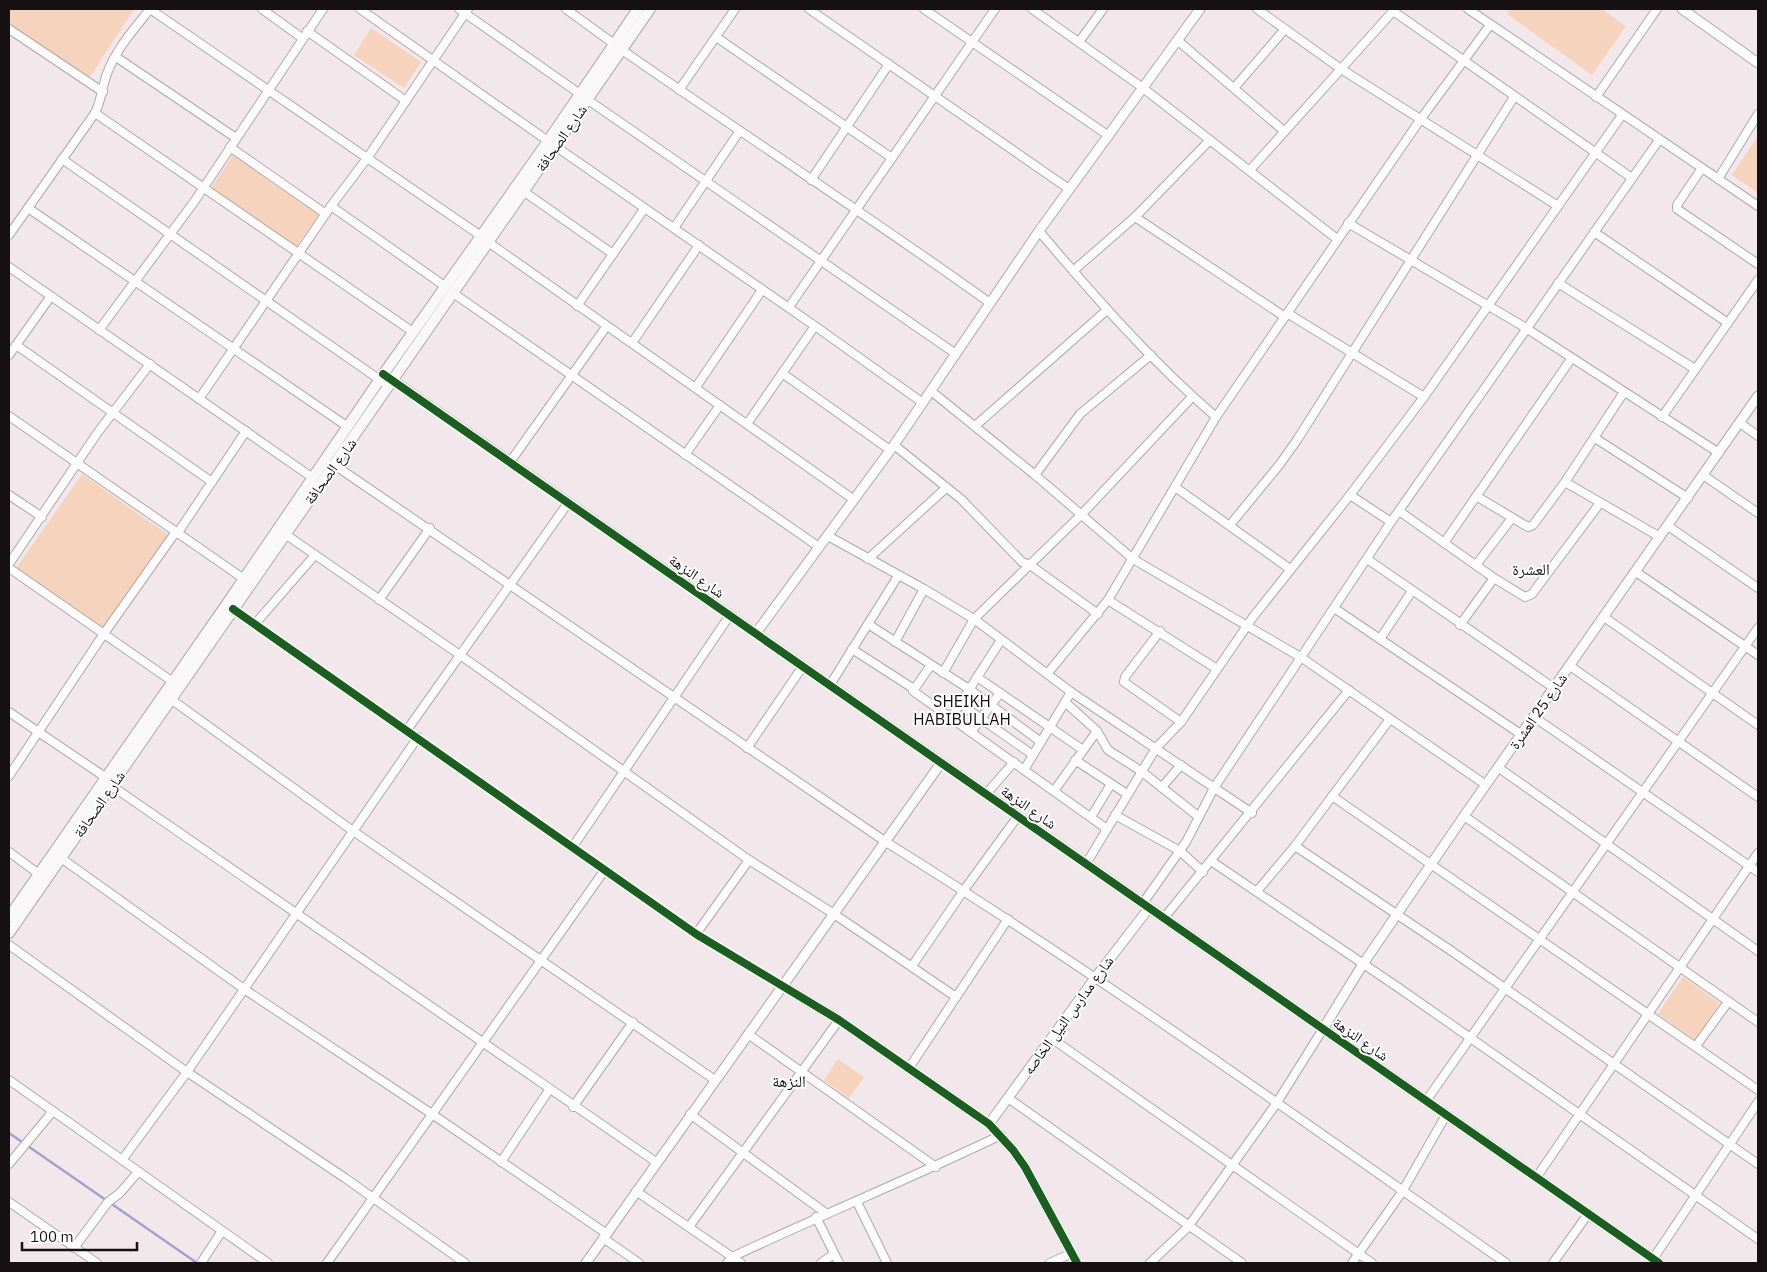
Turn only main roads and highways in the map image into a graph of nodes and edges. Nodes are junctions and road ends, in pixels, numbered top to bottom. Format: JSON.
{"nodes":[{"id":1,"x":638,"y":9,"type":"edge"},
{"id":2,"x":650,"y":9,"type":"edge"},
{"id":3,"x":618,"y":47,"type":"junction"},
{"id":4,"x":552,"y":144,"type":"junction"},
{"id":5,"x":484,"y":239,"type":"junction"},
{"id":6,"x":450,"y":290,"type":"junction"},
{"id":7,"x":176,"y":684,"type":"junction"},
{"id":8,"x":108,"y":782,"type":"junction"},
{"id":9,"x":9,"y":917,"type":"edge"},
{"id":10,"x":9,"y":933,"type":"edge"}],
"edges":[{"from":1,"to":3,"type":"main road","name":"شارع الصحافة"},
{"from":2,"to":3,"type":"main road","name":"شارع الصحافة"},
{"from":3,"to":4,"type":"main road","name":"شارع الصحافة"},
{"from":4,"to":5,"type":"main road","name":"شارع الصحافة"},
{"from":4,"to":5,"type":"main road","name":"شارع الصحافة"},
{"from":5,"to":6,"type":"main road","name":"شارع الصحافة"},
{"from":6,"to":7,"type":"main road","name":"شارع الصحافة"},
{"from":6,"to":7,"type":"main road","name":"شارع الصحافة"},
{"from":7,"to":8,"type":"main road","name":"شارع الصحافة"},
{"from":8,"to":9,"type":"main road","name":"شارع الصحافة"},
{"from":8,"to":10,"type":"main road","name":"شارع الصحافة"}]}
